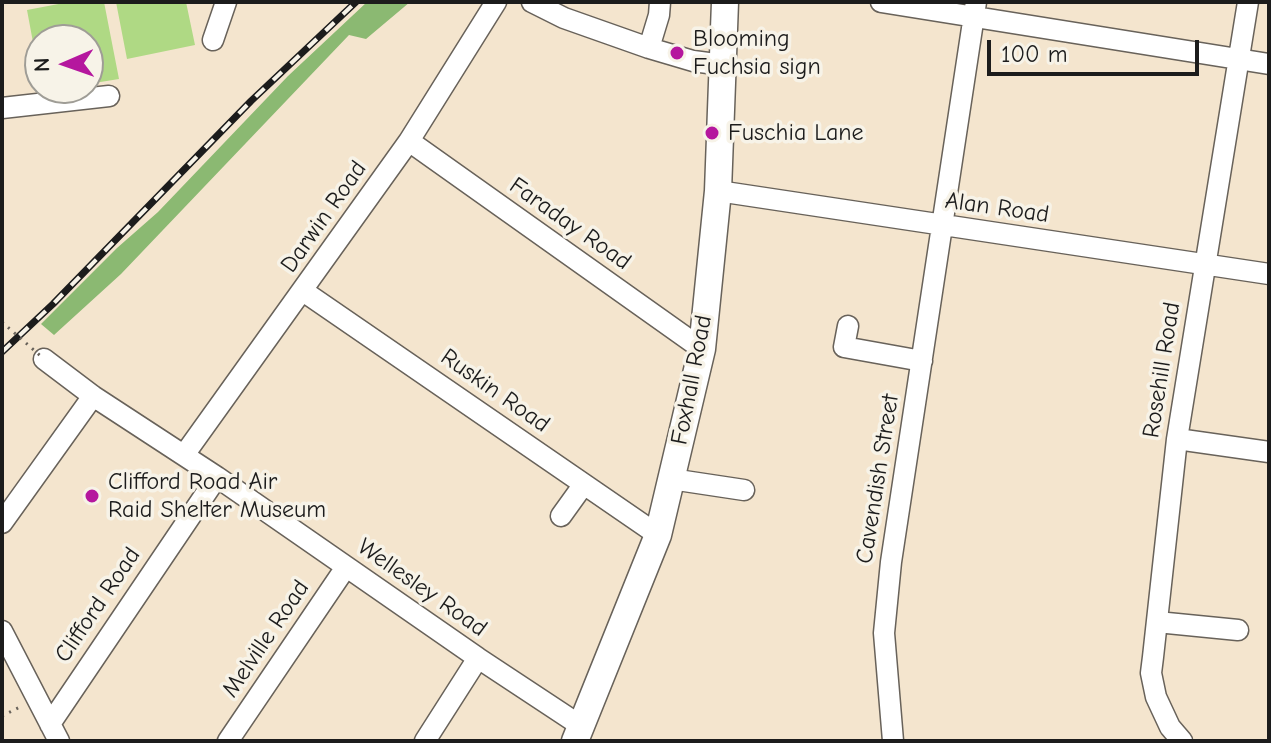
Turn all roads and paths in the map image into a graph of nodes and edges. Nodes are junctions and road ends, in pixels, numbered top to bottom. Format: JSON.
{"nodes":[{"id":1,"x":226,"y":2,"type":"edge"},
{"id":2,"x":496,"y":2,"type":"edge"},
{"id":3,"x":532,"y":2,"type":"edge"},
{"id":4,"x":660,"y":2,"type":"edge"},
{"id":5,"x":725,"y":2,"type":"edge"},
{"id":6,"x":881,"y":2,"type":"edge"},
{"id":7,"x":1248,"y":2,"type":"edge"},
{"id":8,"x":975,"y":9,"type":"edge"},
{"id":9,"x":213,"y":40,"type":"dead end"},
{"id":10,"x":649,"y":48,"type":"junction"},
{"id":11,"x":1240,"y":59,"type":"junction"},
{"id":12,"x":1269,"y":64,"type":"edge"},
{"id":13,"x":723,"y":65,"type":"junction"},
{"id":14,"x":109,"y":96,"type":"dead end"},
{"id":15,"x":2,"y":108,"type":"edge"},
{"id":16,"x":409,"y":141,"type":"junction"},
{"id":17,"x":718,"y":191,"type":"junction"},
{"id":18,"x":943,"y":226,"type":"junction"},
{"id":19,"x":1206,"y":264,"type":"junction"},
{"id":20,"x":1269,"y":274,"type":"edge"},
{"id":21,"x":303,"y":291,"type":"junction"},
{"id":22,"x":2,"y":322,"type":"edge"},
{"id":23,"x":848,"y":326,"type":"dead end"},
{"id":24,"x":702,"y":349,"type":"junction"},
{"id":25,"x":44,"y":359,"type":"joint"},
{"id":26,"x":922,"y":361,"type":"junction"},
{"id":27,"x":93,"y":396,"type":"junction"},
{"id":28,"x":1177,"y":439,"type":"junction"},
{"id":29,"x":1269,"y":452,"type":"edge"},
{"id":30,"x":184,"y":455,"type":"junction"},
{"id":31,"x":217,"y":477,"type":"junction"},
{"id":32,"x":671,"y":479,"type":"junction"},
{"id":33,"x":584,"y":484,"type":"junction"},
{"id":34,"x":744,"y":490,"type":"dead end"},
{"id":35,"x":561,"y":516,"type":"dead end"},
{"id":36,"x":2,"y":523,"type":"edge"},
{"id":37,"x":658,"y":535,"type":"junction"},
{"id":38,"x":346,"y":567,"type":"junction"},
{"id":39,"x":1157,"y":622,"type":"junction"},
{"id":40,"x":1238,"y":630,"type":"dead end"},
{"id":41,"x":2,"y":631,"type":"edge"},
{"id":42,"x":478,"y":658,"type":"junction"},
{"id":43,"x":36,"y":698,"type":"junction"},
{"id":44,"x":2,"y":716,"type":"edge"},
{"id":45,"x":55,"y":732,"type":"edge"},
{"id":46,"x":578,"y":734,"type":"edge"},
{"id":47,"x":228,"y":741,"type":"edge"},
{"id":48,"x":425,"y":741,"type":"edge"},
{"id":49,"x":893,"y":741,"type":"edge"},
{"id":50,"x":1182,"y":741,"type":"edge"}],
"edges":[{"from":1,"to":9,"type":"street"},
{"from":2,"to":16,"type":"street","name":"Darwin Road"},
{"from":3,"to":10,"type":"street"},
{"from":4,"to":10,"type":"street"},
{"from":5,"to":13,"type":"main road","name":"Foxhall Road"},
{"from":6,"to":8,"type":"street"},
{"from":7,"to":11,"type":"street","name":"Rosehill Road"},
{"from":8,"to":11,"type":"street"},
{"from":8,"to":18,"type":"street","name":"Cavendish Street"},
{"from":10,"to":13,"type":"street"},
{"from":11,"to":12,"type":"street"},
{"from":11,"to":19,"type":"street","name":"Rosehill Road"},
{"from":13,"to":17,"type":"main road","name":"Foxhall Road"},
{"from":14,"to":15,"type":"street"},
{"from":16,"to":21,"type":"street","name":"Darwin Road"},
{"from":16,"to":24,"type":"street","name":"Faraday Road"},
{"from":17,"to":18,"type":"street","name":"Alan Road"},
{"from":17,"to":24,"type":"main road","name":"Foxhall Road"},
{"from":18,"to":19,"type":"street","name":"Alan Road"},
{"from":18,"to":26,"type":"street","name":"Cavendish Street"},
{"from":19,"to":20,"type":"street","name":"Alan Road"},
{"from":19,"to":28,"type":"street","name":"Rosehill Road"},
{"from":21,"to":30,"type":"street","name":"Darwin Road"},
{"from":21,"to":33,"type":"street","name":"Ruskin Road"},
{"from":22,"to":25,"type":"path","bridge":true},
{"from":23,"to":26,"type":"street"},
{"from":24,"to":32,"type":"main road","name":"Foxhall Road"},
{"from":25,"to":27,"type":"street","name":"Wellesley Road"},
{"from":26,"to":49,"type":"street","name":"Cavendish Street"},
{"from":27,"to":30,"type":"street","name":"Wellesley Road"},
{"from":27,"to":36,"type":"street"},
{"from":28,"to":29,"type":"street"},
{"from":28,"to":39,"type":"street","name":"Rosehill Road"},
{"from":30,"to":31,"type":"street","name":"Wellesley Road"},
{"from":31,"to":38,"type":"street","name":"Wellesley Road"},
{"from":31,"to":45,"type":"street","name":"Clifford Road"},
{"from":32,"to":34,"type":"street"},
{"from":32,"to":37,"type":"main road","name":"Foxhall Road"},
{"from":33,"to":35,"type":"street"},
{"from":33,"to":37,"type":"street","name":"Ruskin Road"},
{"from":37,"to":46,"type":"main road","name":"Foxhall Road"},
{"from":38,"to":42,"type":"street","name":"Wellesley Road"},
{"from":38,"to":47,"type":"street","name":"Melville Road"},
{"from":39,"to":40,"type":"street"},
{"from":39,"to":50,"type":"street","name":"Rosehill Road"},
{"from":41,"to":43,"type":"street"},
{"from":42,"to":46,"type":"street","name":"Wellesley Road"},
{"from":42,"to":48,"type":"street"},
{"from":43,"to":44,"type":"path"},
{"from":43,"to":45,"type":"street"}]}
